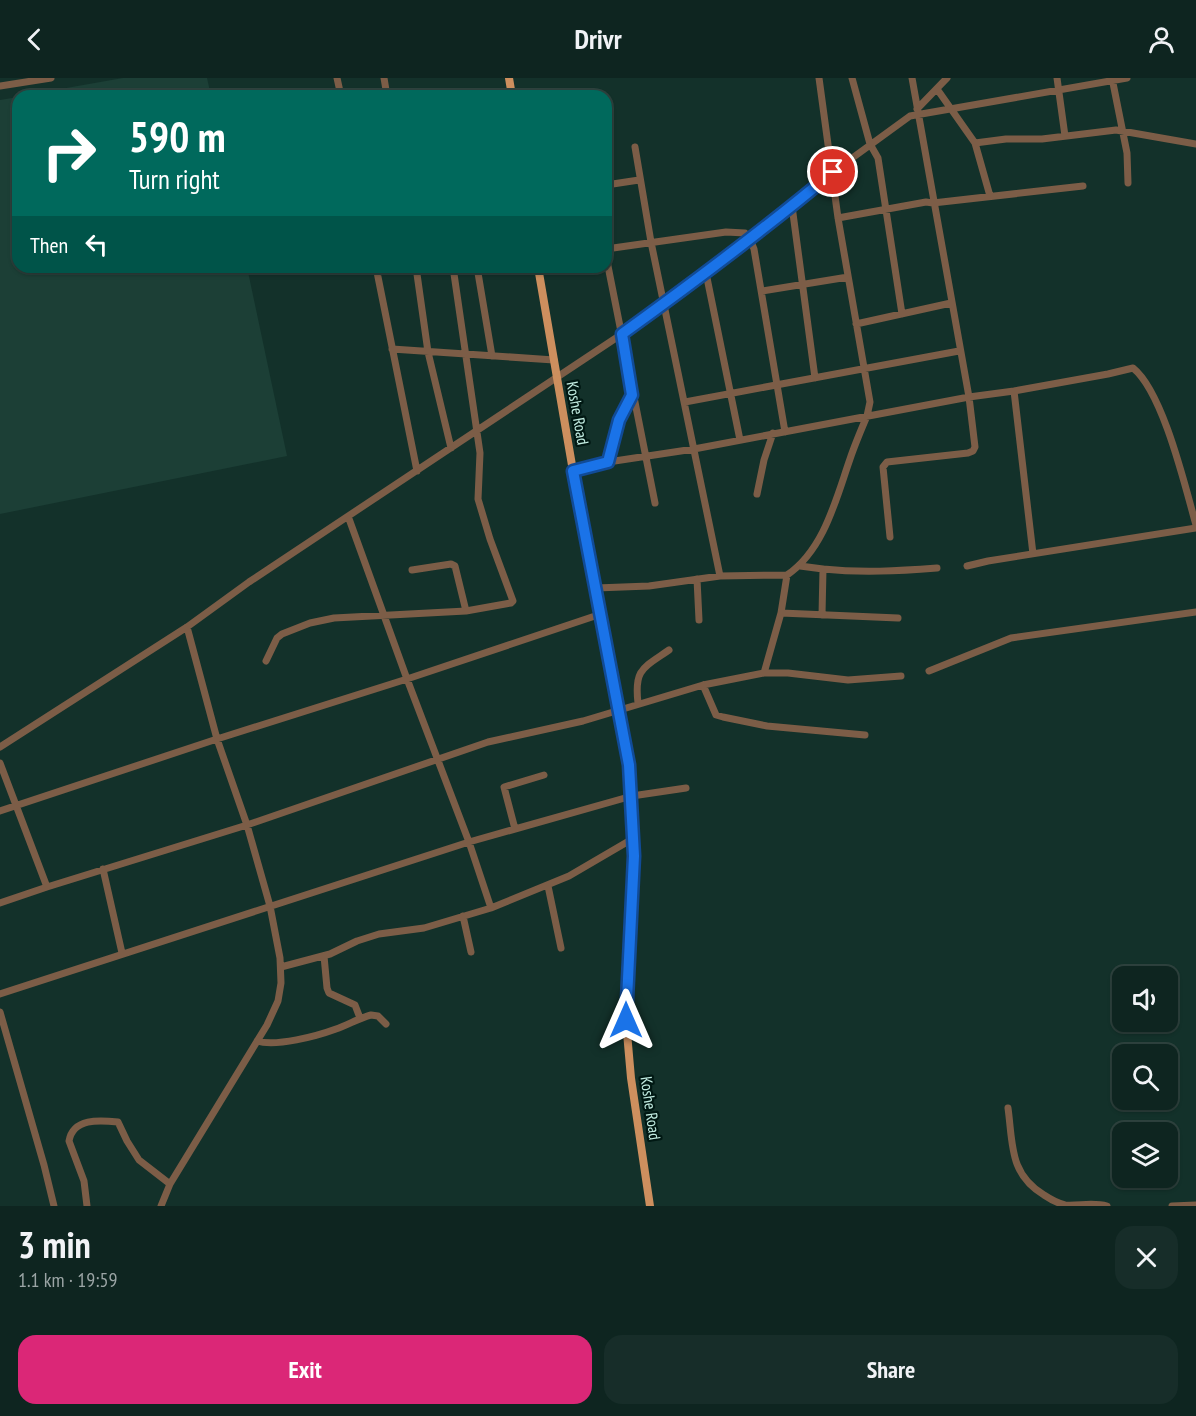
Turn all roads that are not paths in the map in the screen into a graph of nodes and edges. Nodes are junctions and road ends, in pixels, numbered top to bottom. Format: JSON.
{"nodes":[{"id":1,"x":51,"y":78,"type":"edge"},
{"id":2,"x":819,"y":78,"type":"edge"},
{"id":3,"x":852,"y":78,"type":"edge"},
{"id":4,"x":912,"y":78,"type":"edge"},
{"id":5,"x":947,"y":78,"type":"edge"},
{"id":6,"x":1057,"y":78,"type":"edge"},
{"id":7,"x":1127,"y":78,"type":"edge"},
{"id":8,"x":1112,"y":79,"type":"edge"},
{"id":9,"x":0,"y":86,"type":"edge"},
{"id":10,"x":937,"y":89,"type":"junction"},
{"id":11,"x":1059,"y":89,"type":"junction"},
{"id":12,"x":950,"y":108,"type":"junction"},
{"id":13,"x":917,"y":112,"type":"junction"},
{"id":14,"x":1123,"y":131,"type":"junction"},
{"id":15,"x":1065,"y":136,"type":"junction"},
{"id":16,"x":975,"y":143,"type":"junction"},
{"id":17,"x":870,"y":144,"type":"junction"},
{"id":18,"x":1196,"y":144,"type":"edge"},
{"id":19,"x":635,"y":147,"type":"dead end"},
{"id":20,"x":833,"y":172,"type":"junction"},
{"id":21,"x":639,"y":180,"type":"junction"},
{"id":22,"x":1128,"y":183,"type":"dead end"},
{"id":23,"x":612,"y":184,"type":"edge"},
{"id":24,"x":1083,"y":186,"type":"dead end"},
{"id":25,"x":990,"y":196,"type":"junction"},
{"id":26,"x":933,"y":202,"type":"junction"},
{"id":27,"x":792,"y":207,"type":"junction"},
{"id":28,"x":886,"y":209,"type":"junction"},
{"id":29,"x":838,"y":218,"type":"junction"},
{"id":30,"x":750,"y":239,"type":"junction"},
{"id":31,"x":651,"y":242,"type":"junction"},
{"id":32,"x":612,"y":248,"type":"edge"},
{"id":33,"x":377,"y":273,"type":"edge"},
{"id":34,"x":416,"y":273,"type":"edge"},
{"id":35,"x":454,"y":273,"type":"edge"},
{"id":36,"x":478,"y":273,"type":"edge"},
{"id":37,"x":539,"y":273,"type":"edge"},
{"id":38,"x":609,"y":273,"type":"edge"},
{"id":39,"x":706,"y":273,"type":"junction"},
{"id":40,"x":848,"y":278,"type":"junction"},
{"id":41,"x":803,"y":284,"type":"junction"},
{"id":42,"x":762,"y":291,"type":"junction"},
{"id":43,"x":664,"y":303,"type":"junction"},
{"id":44,"x":951,"y":303,"type":"junction"},
{"id":45,"x":902,"y":314,"type":"junction"},
{"id":46,"x":856,"y":324,"type":"junction"},
{"id":47,"x":622,"y":334,"type":"junction"},
{"id":48,"x":392,"y":349,"type":"junction"},
{"id":49,"x":959,"y":351,"type":"junction"},
{"id":50,"x":428,"y":352,"type":"junction"},
{"id":51,"x":465,"y":353,"type":"junction"},
{"id":52,"x":492,"y":356,"type":"junction"},
{"id":53,"x":554,"y":360,"type":"junction"},
{"id":54,"x":864,"y":369,"type":"junction"},
{"id":55,"x":557,"y":376,"type":"junction"},
{"id":56,"x":815,"y":378,"type":"junction"},
{"id":57,"x":776,"y":385,"type":"junction"},
{"id":58,"x":1014,"y":392,"type":"junction"},
{"id":59,"x":730,"y":393,"type":"junction"},
{"id":60,"x":632,"y":395,"type":"junction"},
{"id":61,"x":969,"y":397,"type":"junction"},
{"id":62,"x":685,"y":402,"type":"junction"},
{"id":63,"x":867,"y":416,"type":"junction"},
{"id":64,"x":477,"y":431,"type":"junction"},
{"id":65,"x":785,"y":432,"type":"junction"},
{"id":66,"x":773,"y":433,"type":"junction"},
{"id":67,"x":740,"y":440,"type":"junction"},
{"id":68,"x":451,"y":448,"type":"junction"},
{"id":69,"x":694,"y":448,"type":"junction"},
{"id":70,"x":645,"y":457,"type":"junction"},
{"id":71,"x":608,"y":462,"type":"junction"},
{"id":72,"x":417,"y":471,"type":"junction"},
{"id":73,"x":573,"y":471,"type":"junction"},
{"id":74,"x":757,"y":494,"type":"dead end"},
{"id":75,"x":655,"y":504,"type":"dead end"},
{"id":76,"x":348,"y":516,"type":"junction"},
{"id":77,"x":1196,"y":527,"type":"edge"},
{"id":78,"x":890,"y":537,"type":"dead end"},
{"id":79,"x":1033,"y":554,"type":"junction"},
{"id":80,"x":800,"y":566,"type":"junction"},
{"id":81,"x":967,"y":566,"type":"dead end"},
{"id":82,"x":937,"y":568,"type":"dead end"},
{"id":83,"x":824,"y":569,"type":"junction"},
{"id":84,"x":412,"y":570,"type":"dead end"},
{"id":85,"x":787,"y":575,"type":"junction"},
{"id":86,"x":720,"y":576,"type":"junction"},
{"id":87,"x":697,"y":579,"type":"junction"},
{"id":88,"x":596,"y":588,"type":"junction"},
{"id":89,"x":466,"y":611,"type":"junction"},
{"id":90,"x":1196,"y":612,"type":"edge"},
{"id":91,"x":781,"y":613,"type":"junction"},
{"id":92,"x":385,"y":614,"type":"junction"},
{"id":93,"x":601,"y":614,"type":"junction"},
{"id":94,"x":822,"y":615,"type":"junction"},
{"id":95,"x":898,"y":618,"type":"dead end"},
{"id":96,"x":699,"y":620,"type":"dead end"},
{"id":97,"x":187,"y":627,"type":"junction"},
{"id":98,"x":669,"y":650,"type":"dead end"},
{"id":99,"x":266,"y":661,"type":"dead end"},
{"id":100,"x":929,"y":671,"type":"dead end"},
{"id":101,"x":764,"y":674,"type":"junction"},
{"id":102,"x":901,"y":676,"type":"dead end"},
{"id":103,"x":407,"y":679,"type":"junction"},
{"id":104,"x":703,"y":685,"type":"junction"},
{"id":105,"x":638,"y":703,"type":"junction"},
{"id":106,"x":619,"y":709,"type":"junction"},
{"id":107,"x":865,"y":735,"type":"dead end"},
{"id":108,"x":217,"y":739,"type":"junction"},
{"id":109,"x":0,"y":747,"type":"edge"},
{"id":110,"x":438,"y":760,"type":"junction"},
{"id":111,"x":0,"y":763,"type":"edge"},
{"id":112,"x":544,"y":775,"type":"dead end"},
{"id":113,"x":686,"y":788,"type":"dead end"},
{"id":114,"x":632,"y":795,"type":"junction"},
{"id":115,"x":15,"y":806,"type":"junction"},
{"id":116,"x":0,"y":811,"type":"edge"},
{"id":117,"x":247,"y":825,"type":"junction"},
{"id":118,"x":515,"y":829,"type":"junction"},
{"id":119,"x":634,"y":838,"type":"junction"},
{"id":120,"x":469,"y":842,"type":"junction"},
{"id":121,"x":103,"y":869,"type":"junction"},
{"id":122,"x":548,"y":886,"type":"junction"},
{"id":123,"x":47,"y":887,"type":"junction"},
{"id":124,"x":0,"y":903,"type":"edge"},
{"id":125,"x":270,"y":906,"type":"junction"},
{"id":126,"x":491,"y":908,"type":"junction"},
{"id":127,"x":463,"y":916,"type":"junction"},
{"id":128,"x":561,"y":948,"type":"dead end"},
{"id":129,"x":471,"y":952,"type":"dead end"},
{"id":130,"x":122,"y":953,"type":"junction"},
{"id":131,"x":324,"y":956,"type":"junction"},
{"id":132,"x":281,"y":967,"type":"junction"},
{"id":133,"x":0,"y":994,"type":"edge"},
{"id":134,"x":0,"y":1012,"type":"edge"},
{"id":135,"x":360,"y":1018,"type":"junction"},
{"id":136,"x":386,"y":1024,"type":"dead end"},
{"id":137,"x":257,"y":1041,"type":"junction"},
{"id":138,"x":1008,"y":1108,"type":"dead end"},
{"id":139,"x":170,"y":1184,"type":"junction"},
{"id":140,"x":1196,"y":1205,"type":"edge"},
{"id":141,"x":54,"y":1206,"type":"edge"},
{"id":142,"x":87,"y":1206,"type":"edge"},
{"id":143,"x":160,"y":1206,"type":"edge"},
{"id":144,"x":650,"y":1206,"type":"edge"},
{"id":145,"x":1107,"y":1206,"type":"edge"},
{"id":146,"x":1172,"y":1206,"type":"edge"}],
"edges":[{"from":1,"to":9,"type":"street"},
{"from":2,"to":20,"type":"street"},
{"from":3,"to":17,"type":"street"},
{"from":4,"to":13,"type":"street"},
{"from":5,"to":10,"type":"street"},
{"from":6,"to":11,"type":"street"},
{"from":7,"to":8,"type":"street"},
{"from":8,"to":11,"type":"street"},
{"from":8,"to":14,"type":"street"},
{"from":10,"to":12,"type":"street"},
{"from":10,"to":13,"type":"street"},
{"from":11,"to":12,"type":"street"},
{"from":11,"to":15,"type":"street"},
{"from":12,"to":13,"type":"street"},
{"from":12,"to":16,"type":"street"},
{"from":13,"to":17,"type":"street"},
{"from":13,"to":26,"type":"street"},
{"from":14,"to":15,"type":"street"},
{"from":14,"to":18,"type":"street"},
{"from":14,"to":22,"type":"street"},
{"from":15,"to":16,"type":"street"},
{"from":16,"to":25,"type":"street"},
{"from":17,"to":20,"type":"street"},
{"from":17,"to":28,"type":"street"},
{"from":19,"to":21,"type":"street"},
{"from":20,"to":27,"type":"street"},
{"from":20,"to":29,"type":"street"},
{"from":21,"to":23,"type":"street"},
{"from":21,"to":31,"type":"street"},
{"from":24,"to":25,"type":"street"},
{"from":25,"to":26,"type":"street"},
{"from":26,"to":28,"type":"street"},
{"from":26,"to":44,"type":"street"},
{"from":27,"to":30,"type":"street"},
{"from":27,"to":41,"type":"street"},
{"from":28,"to":29,"type":"street"},
{"from":28,"to":45,"type":"street"},
{"from":29,"to":40,"type":"street"},
{"from":30,"to":31,"type":"street"},
{"from":30,"to":39,"type":"street"},
{"from":30,"to":42,"type":"street"},
{"from":31,"to":32,"type":"street"},
{"from":31,"to":43,"type":"street"},
{"from":33,"to":48,"type":"street"},
{"from":34,"to":50,"type":"street"},
{"from":35,"to":51,"type":"street"},
{"from":36,"to":52,"type":"street"},
{"from":37,"to":53,"type":"main road","name":"Koshe Road"},
{"from":38,"to":47,"type":"street"},
{"from":39,"to":43,"type":"street"},
{"from":39,"to":59,"type":"street"},
{"from":40,"to":41,"type":"street"},
{"from":40,"to":46,"type":"street"},
{"from":41,"to":42,"type":"street"},
{"from":41,"to":56,"type":"street"},
{"from":42,"to":57,"type":"street"},
{"from":43,"to":47,"type":"street"},
{"from":43,"to":62,"type":"street"},
{"from":44,"to":45,"type":"street"},
{"from":44,"to":49,"type":"street"},
{"from":45,"to":46,"type":"street"},
{"from":46,"to":54,"type":"street"},
{"from":47,"to":55,"type":"street"},
{"from":47,"to":60,"type":"street"},
{"from":48,"to":50,"type":"street"},
{"from":48,"to":72,"type":"street"},
{"from":49,"to":54,"type":"street"},
{"from":49,"to":61,"type":"street"},
{"from":50,"to":51,"type":"street"},
{"from":50,"to":68,"type":"street"},
{"from":51,"to":52,"type":"street"},
{"from":51,"to":64,"type":"street"},
{"from":52,"to":53,"type":"street"},
{"from":53,"to":55,"type":"main road","name":"Koshe Road"},
{"from":54,"to":56,"type":"street"},
{"from":54,"to":63,"type":"street"},
{"from":55,"to":64,"type":"street"},
{"from":55,"to":73,"type":"main road","name":"Koshe Road"},
{"from":56,"to":57,"type":"street"},
{"from":57,"to":59,"type":"street"},
{"from":57,"to":65,"type":"street"},
{"from":58,"to":61,"type":"street"},
{"from":58,"to":77,"type":"street"},
{"from":58,"to":79,"type":"street"},
{"from":59,"to":62,"type":"street"},
{"from":59,"to":67,"type":"street"},
{"from":60,"to":70,"type":"street"},
{"from":60,"to":71,"type":"street"},
{"from":61,"to":63,"type":"street"},
{"from":61,"to":78,"type":"street"},
{"from":62,"to":69,"type":"street"},
{"from":63,"to":65,"type":"street"},
{"from":63,"to":80,"type":"street"},
{"from":64,"to":68,"type":"street"},
{"from":64,"to":89,"type":"street"},
{"from":65,"to":66,"type":"street"},
{"from":66,"to":67,"type":"street"},
{"from":66,"to":74,"type":"street"},
{"from":67,"to":69,"type":"street"},
{"from":68,"to":72,"type":"street"},
{"from":69,"to":70,"type":"street"},
{"from":69,"to":86,"type":"street"},
{"from":70,"to":71,"type":"street"},
{"from":70,"to":75,"type":"street"},
{"from":71,"to":73,"type":"street"},
{"from":72,"to":76,"type":"street"},
{"from":73,"to":88,"type":"main road","name":"Koshe Road"},
{"from":76,"to":92,"type":"street"},
{"from":76,"to":97,"type":"street"},
{"from":77,"to":79,"type":"street"},
{"from":79,"to":81,"type":"street"},
{"from":80,"to":83,"type":"street"},
{"from":80,"to":85,"type":"street"},
{"from":82,"to":83,"type":"street"},
{"from":83,"to":94,"type":"street"},
{"from":84,"to":89,"type":"street"},
{"from":85,"to":86,"type":"street"},
{"from":85,"to":91,"type":"street"},
{"from":86,"to":87,"type":"street"},
{"from":87,"to":88,"type":"street"},
{"from":87,"to":96,"type":"street"},
{"from":88,"to":93,"type":"main road","name":"Koshe Road"},
{"from":89,"to":92,"type":"street"},
{"from":90,"to":100,"type":"street"},
{"from":91,"to":94,"type":"street"},
{"from":91,"to":101,"type":"street"},
{"from":92,"to":99,"type":"street"},
{"from":92,"to":103,"type":"street"},
{"from":93,"to":103,"type":"street"},
{"from":93,"to":106,"type":"main road","name":"Koshe Road"},
{"from":94,"to":95,"type":"street"},
{"from":97,"to":108,"type":"street"},
{"from":97,"to":109,"type":"street"},
{"from":98,"to":105,"type":"street"},
{"from":101,"to":102,"type":"street"},
{"from":101,"to":104,"type":"street"},
{"from":103,"to":108,"type":"street"},
{"from":103,"to":110,"type":"street"},
{"from":104,"to":105,"type":"street"},
{"from":104,"to":107,"type":"street"},
{"from":105,"to":106,"type":"street"},
{"from":106,"to":110,"type":"street"},
{"from":106,"to":114,"type":"main road","name":"Koshe Road"},
{"from":108,"to":115,"type":"street"},
{"from":108,"to":117,"type":"street"},
{"from":110,"to":117,"type":"street"},
{"from":110,"to":120,"type":"street"},
{"from":111,"to":115,"type":"street"},
{"from":112,"to":118,"type":"street"},
{"from":113,"to":114,"type":"street"},
{"from":114,"to":118,"type":"street"},
{"from":114,"to":119,"type":"main road","name":"Koshe Road"},
{"from":115,"to":116,"type":"street"},
{"from":115,"to":123,"type":"street"},
{"from":117,"to":121,"type":"street"},
{"from":117,"to":125,"type":"street"},
{"from":118,"to":120,"type":"street"},
{"from":119,"to":122,"type":"street"},
{"from":119,"to":144,"type":"main road","name":"Koshe Road"},
{"from":120,"to":125,"type":"street"},
{"from":120,"to":126,"type":"street"},
{"from":121,"to":123,"type":"street"},
{"from":121,"to":130,"type":"street"},
{"from":122,"to":126,"type":"street"},
{"from":122,"to":128,"type":"street"},
{"from":123,"to":124,"type":"street"},
{"from":125,"to":130,"type":"street"},
{"from":125,"to":132,"type":"street"},
{"from":126,"to":127,"type":"street"},
{"from":127,"to":129,"type":"street"},
{"from":127,"to":131,"type":"street"},
{"from":130,"to":133,"type":"street"},
{"from":131,"to":132,"type":"street"},
{"from":131,"to":135,"type":"street"},
{"from":132,"to":137,"type":"street"},
{"from":134,"to":141,"type":"street"},
{"from":135,"to":136,"type":"street"},
{"from":135,"to":137,"type":"street"},
{"from":137,"to":139,"type":"street"},
{"from":138,"to":145,"type":"street"},
{"from":139,"to":142,"type":"street"},
{"from":139,"to":143,"type":"street"},
{"from":140,"to":146,"type":"street"}]}
